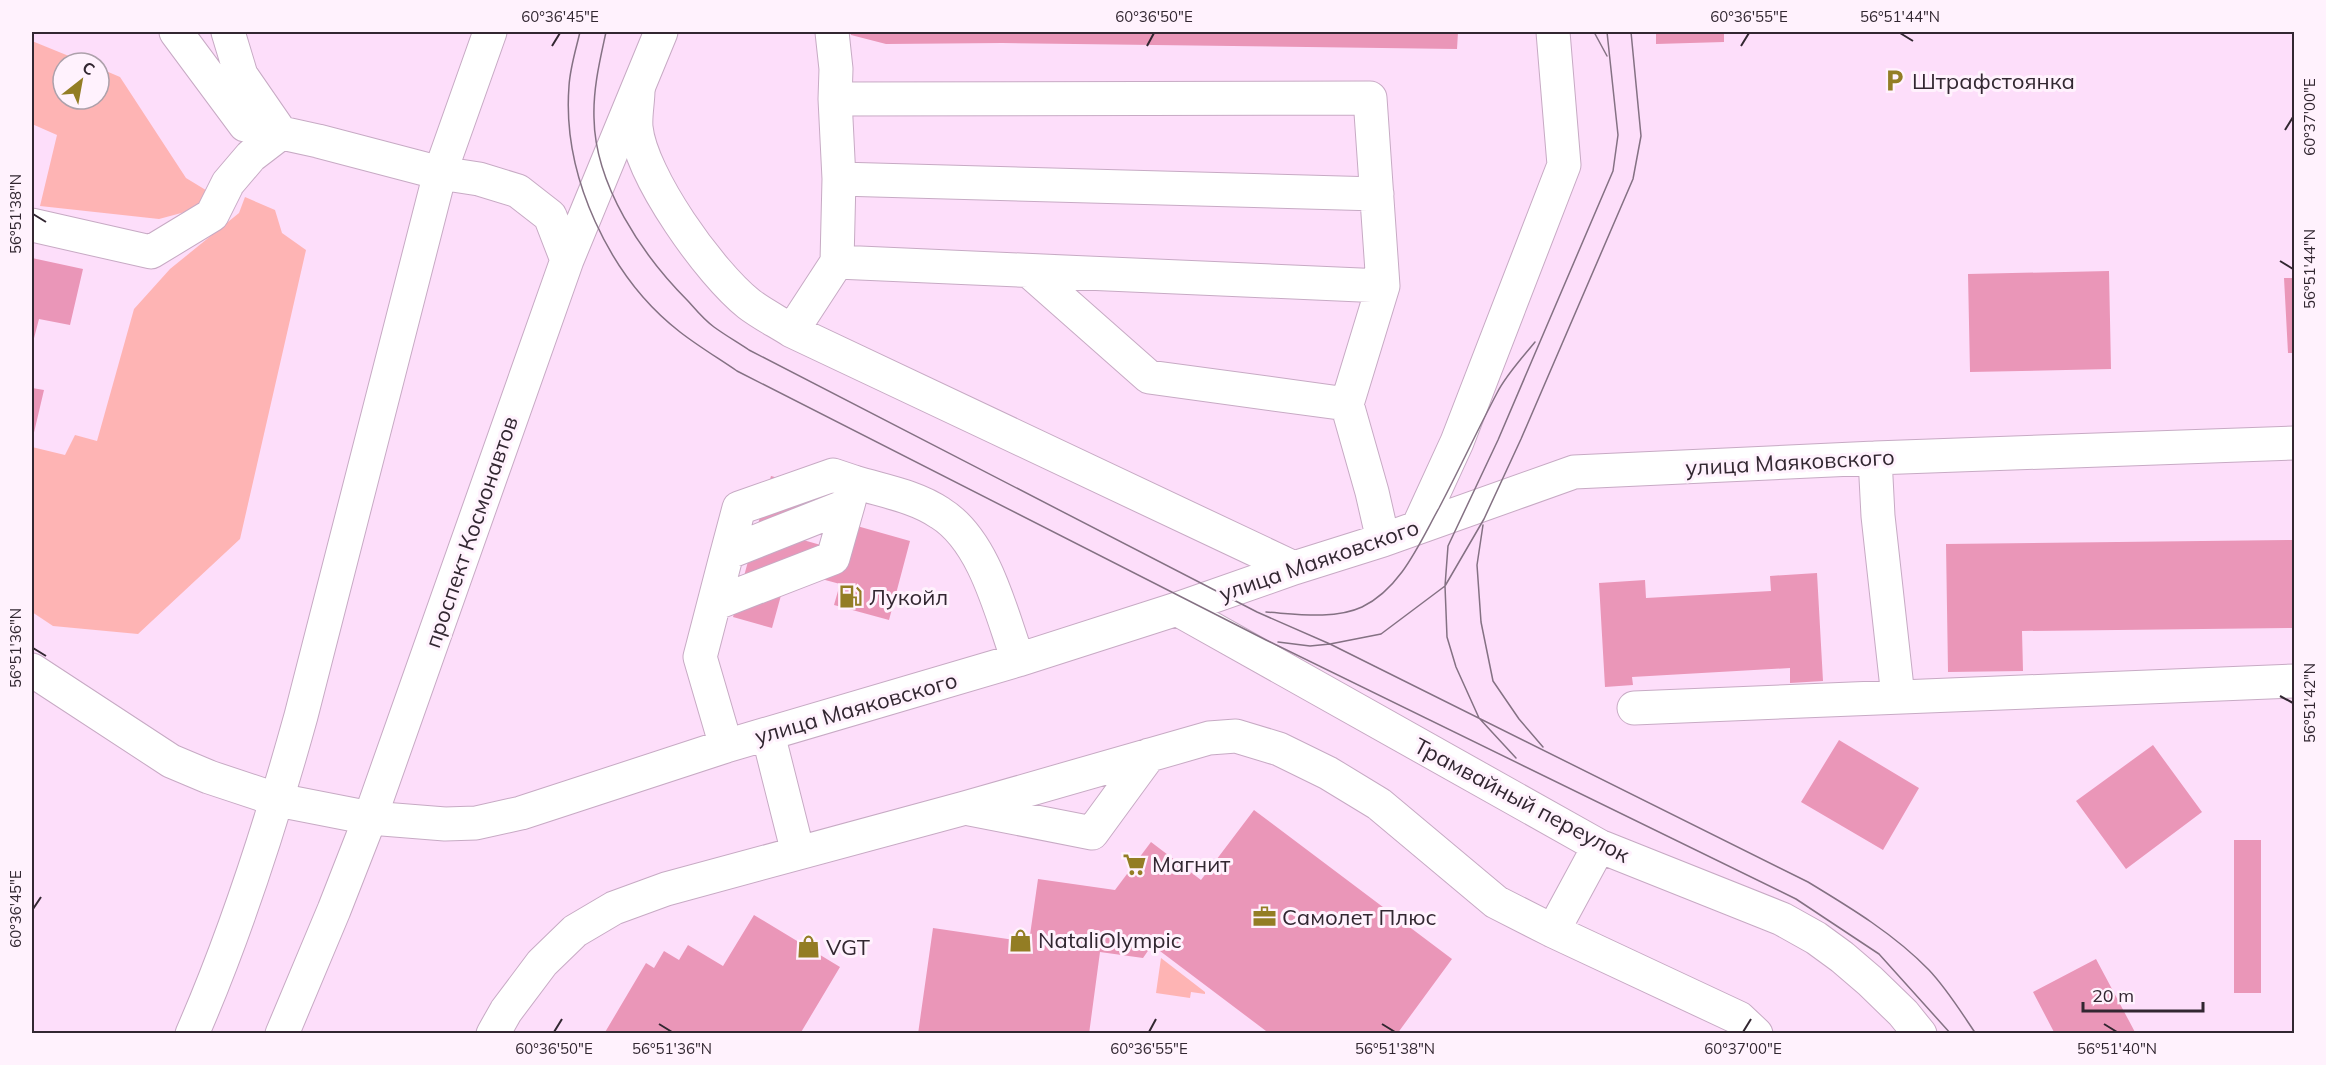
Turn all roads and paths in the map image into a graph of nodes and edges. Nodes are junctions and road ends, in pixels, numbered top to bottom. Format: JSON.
{"nodes":[{"id":1,"x":176,"y":32,"type":"edge"},
{"id":2,"x":228,"y":32,"type":"edge"},
{"id":3,"x":490,"y":32,"type":"edge"},
{"id":4,"x":661,"y":32,"type":"edge"},
{"id":5,"x":832,"y":32,"type":"edge"},
{"id":6,"x":1553,"y":32,"type":"edge"},
{"id":7,"x":639,"y":85,"type":"junction"},
{"id":8,"x":835,"y":99,"type":"junction"},
{"id":9,"x":281,"y":133,"type":"junction"},
{"id":10,"x":440,"y":173,"type":"junction"},
{"id":11,"x":839,"y":179,"type":"junction"},
{"id":12,"x":1377,"y":194,"type":"junction"},
{"id":13,"x":32,"y":225,"type":"edge"},
{"id":14,"x":567,"y":260,"type":"junction"},
{"id":15,"x":837,"y":262,"type":"junction"},
{"id":16,"x":1029,"y":271,"type":"junction"},
{"id":17,"x":1383,"y":286,"type":"junction"},
{"id":18,"x":792,"y":331,"type":"junction"},
{"id":19,"x":1347,"y":404,"type":"junction"},
{"id":20,"x":2295,"y":443,"type":"edge"},
{"id":21,"x":1875,"y":458,"type":"junction"},
{"id":22,"x":851,"y":494,"type":"junction"},
{"id":23,"x":1418,"y":527,"type":"junction"},
{"id":24,"x":1383,"y":540,"type":"junction"},
{"id":25,"x":1294,"y":568,"type":"junction"},
{"id":26,"x":714,"y":604,"type":"junction"},
{"id":27,"x":1177,"y":609,"type":"junction"},
{"id":28,"x":1018,"y":660,"type":"junction"},
{"id":29,"x":32,"y":670,"type":"edge"},
{"id":30,"x":2295,"y":681,"type":"edge"},
{"id":31,"x":1898,"y":697,"type":"junction"},
{"id":32,"x":1634,"y":708,"type":"dead end"},
{"id":33,"x":768,"y":734,"type":"junction"},
{"id":34,"x":726,"y":746,"type":"junction"},
{"id":35,"x":1149,"y":755,"type":"junction"},
{"id":36,"x":278,"y":800,"type":"junction"},
{"id":37,"x":966,"y":808,"type":"junction"},
{"id":38,"x":369,"y":818,"type":"junction"},
{"id":39,"x":1599,"y":846,"type":"junction"},
{"id":40,"x":798,"y":853,"type":"junction"},
{"id":41,"x":1553,"y":932,"type":"junction"},
{"id":42,"x":192,"y":1034,"type":"edge"},
{"id":43,"x":282,"y":1034,"type":"edge"},
{"id":44,"x":493,"y":1034,"type":"edge"},
{"id":45,"x":1756,"y":1034,"type":"edge"},
{"id":46,"x":1920,"y":1034,"type":"edge"}],
"edges":[{"from":1,"to":9,"type":"street"},
{"from":2,"to":9,"type":"street"},
{"from":3,"to":10,"type":"street"},
{"from":4,"to":7,"type":"street","name":"проспект Космонавтов"},
{"from":5,"to":8,"type":"street"},
{"from":6,"to":23,"type":"street"},
{"from":7,"to":14,"type":"street","name":"проспект Космонавтов"},
{"from":7,"to":18,"type":"street"},
{"from":8,"to":11,"type":"street"},
{"from":8,"to":12,"type":"street"},
{"from":9,"to":10,"type":"street"},
{"from":9,"to":13,"type":"street"},
{"from":10,"to":14,"type":"street"},
{"from":10,"to":36,"type":"street"},
{"from":11,"to":12,"type":"street"},
{"from":11,"to":15,"type":"street"},
{"from":12,"to":17,"type":"street"},
{"from":14,"to":38,"type":"street","name":"проспект Космонавтов"},
{"from":15,"to":16,"type":"street"},
{"from":15,"to":18,"type":"street"},
{"from":16,"to":17,"type":"street"},
{"from":16,"to":19,"type":"street"},
{"from":17,"to":19,"type":"street"},
{"from":18,"to":25,"type":"street"},
{"from":19,"to":24,"type":"street"},
{"from":20,"to":21,"type":"street","name":"улица Маяковского"},
{"from":21,"to":23,"type":"street","name":"улица Маяковского"},
{"from":21,"to":31,"type":"street"},
{"from":22,"to":26,"type":"street"},
{"from":22,"to":26,"type":"street"},
{"from":22,"to":28,"type":"street"},
{"from":23,"to":24,"type":"street","name":"улица Маяковского"},
{"from":24,"to":25,"type":"street","name":"улица Маяковского"},
{"from":25,"to":27,"type":"street","name":"улица Маяковского"},
{"from":26,"to":34,"type":"street"},
{"from":27,"to":28,"type":"street","name":"улица Маяковского"},
{"from":27,"to":39,"type":"street","name":"Трамвайный переулок"},
{"from":28,"to":33,"type":"street","name":"улица Маяковского"},
{"from":29,"to":36,"type":"street","name":"улица Маяковского"},
{"from":30,"to":31,"type":"street"},
{"from":31,"to":32,"type":"street"},
{"from":33,"to":34,"type":"street","name":"улица Маяковского"},
{"from":33,"to":40,"type":"street"},
{"from":34,"to":38,"type":"street","name":"улица Маяковского"},
{"from":35,"to":37,"type":"street"},
{"from":35,"to":37,"type":"street"},
{"from":35,"to":41,"type":"street"},
{"from":36,"to":38,"type":"street","name":"улица Маяковского"},
{"from":36,"to":42,"type":"street"},
{"from":37,"to":40,"type":"street"},
{"from":38,"to":43,"type":"street","name":"проспект Космонавтов"},
{"from":39,"to":41,"type":"street"},
{"from":39,"to":46,"type":"street","name":"Трамвайный переулок"},
{"from":40,"to":44,"type":"street"},
{"from":41,"to":45,"type":"street"}]}
